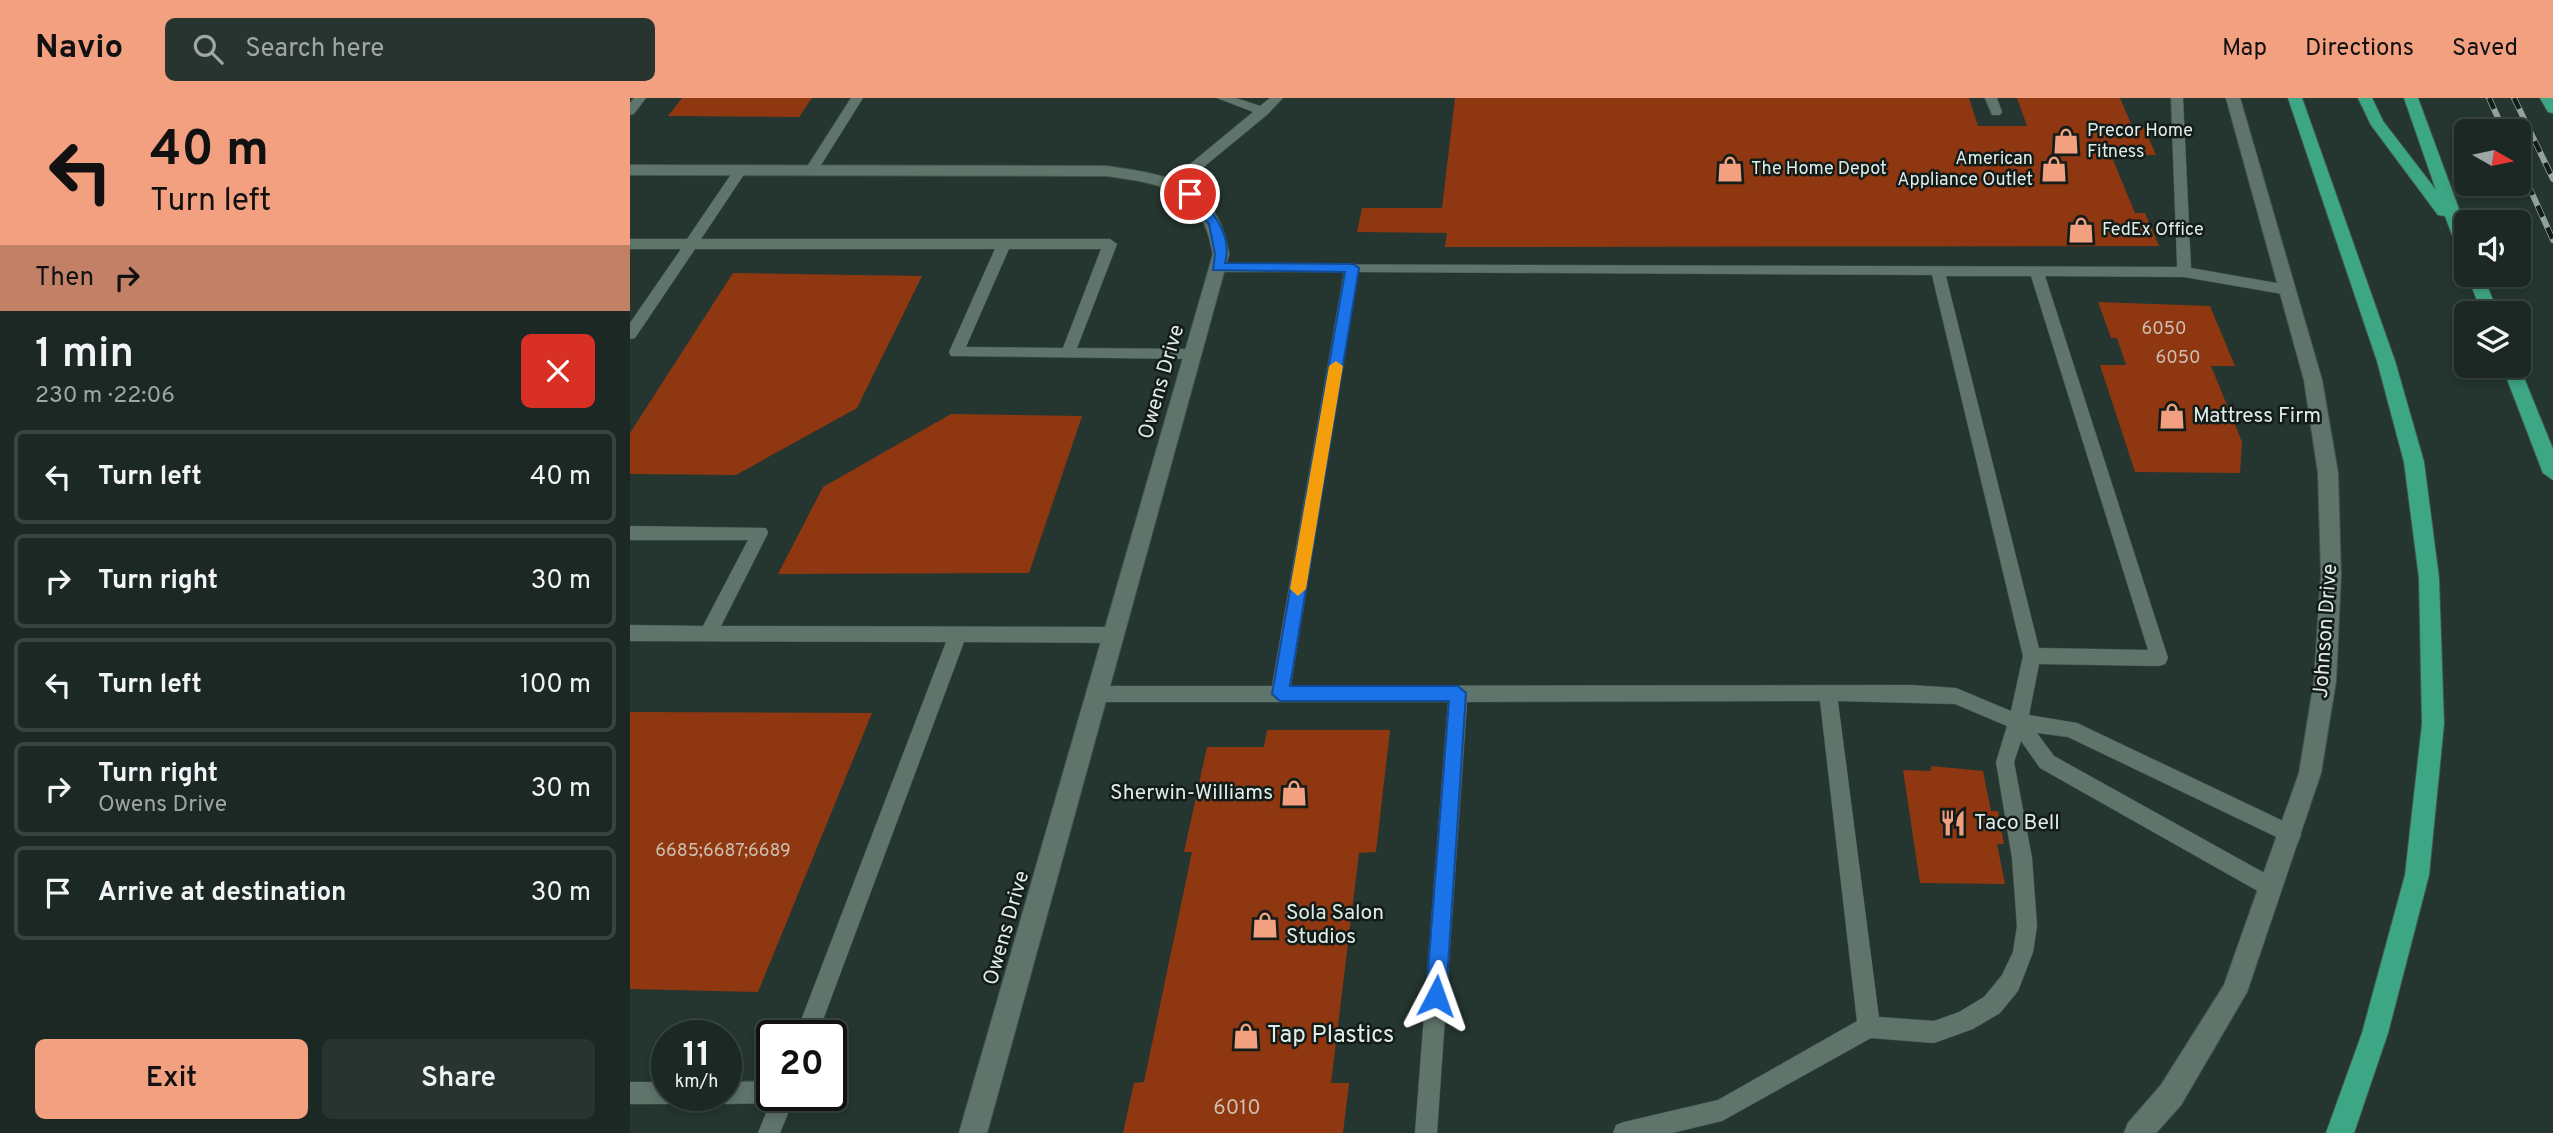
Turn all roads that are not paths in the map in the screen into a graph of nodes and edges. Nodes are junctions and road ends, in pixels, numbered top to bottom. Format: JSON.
{"nodes":[{"id":1,"x":640,"y":98,"type":"edge"},
{"id":2,"x":857,"y":98,"type":"edge"},
{"id":3,"x":1223,"y":98,"type":"edge"},
{"id":4,"x":1277,"y":98,"type":"edge"},
{"id":5,"x":1991,"y":98,"type":"edge"},
{"id":6,"x":2177,"y":98,"type":"edge"},
{"id":7,"x":2233,"y":98,"type":"edge"},
{"id":8,"x":2295,"y":98,"type":"edge"},
{"id":9,"x":2365,"y":98,"type":"edge"},
{"id":10,"x":2411,"y":98,"type":"edge"},
{"id":11,"x":2547,"y":98,"type":"edge"},
{"id":12,"x":2553,"y":109,"type":"edge"},
{"id":13,"x":630,"y":111,"type":"edge"},
{"id":14,"x":1264,"y":111,"type":"junction"},
{"id":15,"x":1996,"y":112,"type":"dead end"},
{"id":16,"x":630,"y":170,"type":"edge"},
{"id":17,"x":741,"y":170,"type":"junction"},
{"id":18,"x":811,"y":170,"type":"junction"},
{"id":19,"x":1172,"y":186,"type":"junction"},
{"id":20,"x":2454,"y":221,"type":"edge"},
{"id":21,"x":2454,"y":224,"type":"edge"},
{"id":22,"x":630,"y":244,"type":"edge"},
{"id":23,"x":691,"y":244,"type":"junction"},
{"id":24,"x":1004,"y":244,"type":"junction"},
{"id":25,"x":1217,"y":267,"type":"junction"},
{"id":26,"x":1353,"y":268,"type":"junction"},
{"id":27,"x":1938,"y":271,"type":"junction"},
{"id":28,"x":2037,"y":272,"type":"junction"},
{"id":29,"x":2185,"y":272,"type":"junction"},
{"id":30,"x":2288,"y":290,"type":"junction"},
{"id":31,"x":630,"y":334,"type":"edge"},
{"id":32,"x":1068,"y":353,"type":"junction"},
{"id":33,"x":1193,"y":354,"type":"junction"},
{"id":34,"x":2516,"y":378,"type":"edge"},
{"id":35,"x":2553,"y":473,"type":"edge"},
{"id":36,"x":630,"y":533,"type":"edge"},
{"id":37,"x":630,"y":633,"type":"edge"},
{"id":38,"x":708,"y":633,"type":"junction"},
{"id":39,"x":957,"y":634,"type":"junction"},
{"id":40,"x":1114,"y":635,"type":"junction"},
{"id":41,"x":2032,"y":656,"type":"junction"},
{"id":42,"x":1828,"y":692,"type":"junction"},
{"id":43,"x":1458,"y":693,"type":"junction"},
{"id":44,"x":1097,"y":694,"type":"junction"},
{"id":45,"x":1280,"y":694,"type":"junction"},
{"id":46,"x":2018,"y":722,"type":"junction"},
{"id":47,"x":2291,"y":835,"type":"junction"},
{"id":48,"x":2270,"y":887,"type":"junction"},
{"id":49,"x":812,"y":1020,"type":"edge"},
{"id":50,"x":1869,"y":1027,"type":"junction"},
{"id":51,"x":630,"y":1093,"type":"edge"},
{"id":52,"x":651,"y":1093,"type":"edge"},
{"id":53,"x":778,"y":1111,"type":"edge"},
{"id":54,"x":769,"y":1133,"type":"edge"},
{"id":55,"x":972,"y":1133,"type":"edge"},
{"id":56,"x":1426,"y":1133,"type":"edge"},
{"id":57,"x":1624,"y":1133,"type":"edge"},
{"id":58,"x":2138,"y":1133,"type":"edge"},
{"id":59,"x":2340,"y":1133,"type":"edge"}],
"edges":[{"from":1,"to":13,"type":"lane"},
{"from":2,"to":18,"type":"lane"},
{"from":3,"to":14,"type":"lane"},
{"from":4,"to":14,"type":"lane"},
{"from":5,"to":15,"type":"lane"},
{"from":6,"to":29,"type":"lane"},
{"from":7,"to":30,"type":"street","name":"Johnson Drive"},
{"from":8,"to":59,"type":"highway"},
{"from":9,"to":21,"type":"highway"},
{"from":10,"to":20,"type":"highway"},
{"from":11,"to":12,"type":"highway"},
{"from":14,"to":19,"type":"lane"},
{"from":16,"to":17,"type":"street","name":"Owens Drive"},
{"from":17,"to":18,"type":"street","name":"Owens Drive"},
{"from":17,"to":23,"type":"lane"},
{"from":18,"to":19,"type":"street","name":"Owens Drive"},
{"from":19,"to":25,"type":"street","name":"Owens Drive"},
{"from":22,"to":23,"type":"lane"},
{"from":23,"to":24,"type":"lane"},
{"from":23,"to":31,"type":"lane"},
{"from":24,"to":32,"type":"lane"},
{"from":24,"to":32,"type":"lane"},
{"from":25,"to":26,"type":"lane"},
{"from":25,"to":33,"type":"street","name":"Owens Drive"},
{"from":26,"to":27,"type":"lane"},
{"from":26,"to":45,"type":"lane"},
{"from":27,"to":28,"type":"lane"},
{"from":27,"to":41,"type":"lane"},
{"from":28,"to":29,"type":"lane"},
{"from":28,"to":41,"type":"lane"},
{"from":29,"to":30,"type":"lane"},
{"from":30,"to":47,"type":"street","name":"Johnson Drive"},
{"from":32,"to":33,"type":"lane"},
{"from":33,"to":40,"type":"street","name":"Owens Drive"},
{"from":34,"to":35,"type":"highway"},
{"from":36,"to":38,"type":"lane"},
{"from":37,"to":38,"type":"lane"},
{"from":38,"to":39,"type":"lane"},
{"from":39,"to":40,"type":"lane"},
{"from":39,"to":49,"type":"lane"},
{"from":40,"to":44,"type":"street","name":"Owens Drive"},
{"from":41,"to":46,"type":"lane"},
{"from":42,"to":43,"type":"lane"},
{"from":42,"to":46,"type":"lane"},
{"from":42,"to":50,"type":"lane"},
{"from":43,"to":45,"type":"lane"},
{"from":43,"to":56,"type":"lane"},
{"from":44,"to":45,"type":"lane"},
{"from":44,"to":55,"type":"street","name":"Owens Drive"},
{"from":46,"to":47,"type":"lane"},
{"from":46,"to":48,"type":"lane"},
{"from":46,"to":50,"type":"lane"},
{"from":47,"to":48,"type":"street","name":"Johnson Drive"},
{"from":48,"to":58,"type":"street","name":"Johnson Drive"},
{"from":50,"to":57,"type":"lane"},
{"from":51,"to":52,"type":"lane"},
{"from":53,"to":54,"type":"lane"}]}
